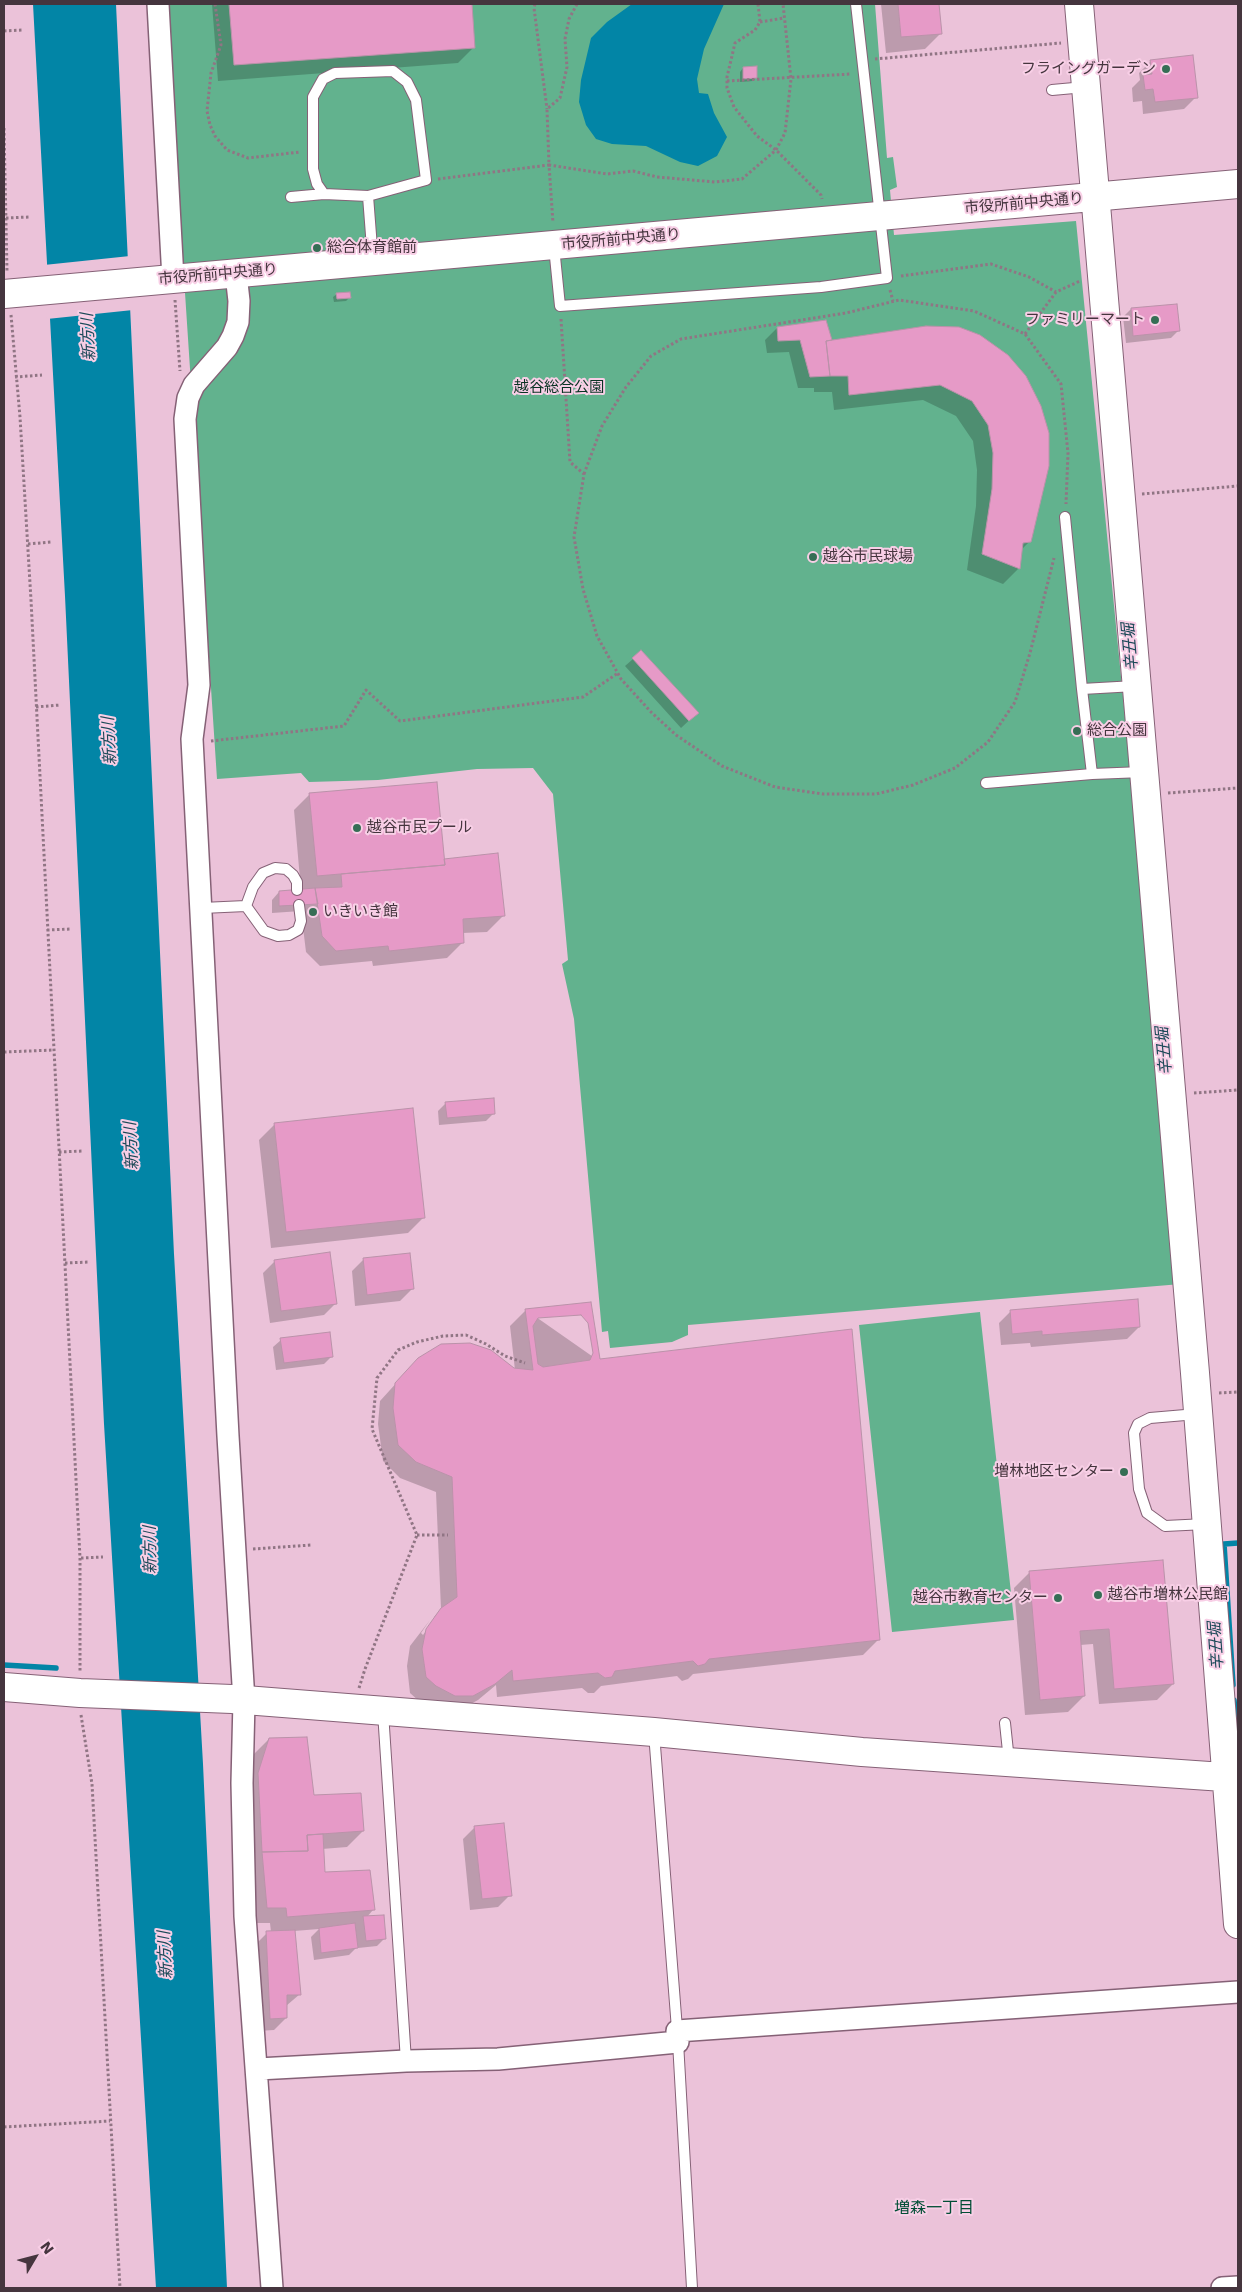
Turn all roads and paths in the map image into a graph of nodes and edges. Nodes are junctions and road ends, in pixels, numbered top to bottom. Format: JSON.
{"nodes":[{"id":1,"x":158,"y":4,"type":"edge"},
{"id":2,"x":215,"y":4,"type":"edge"},
{"id":3,"x":536,"y":4,"type":"edge"},
{"id":4,"x":577,"y":4,"type":"edge"},
{"id":5,"x":758,"y":4,"type":"edge"},
{"id":6,"x":783,"y":4,"type":"edge"},
{"id":7,"x":856,"y":4,"type":"edge"},
{"id":8,"x":1079,"y":4,"type":"edge"},
{"id":9,"x":784,"y":18,"type":"junction"},
{"id":10,"x":760,"y":22,"type":"junction"},
{"id":11,"x":23,"y":30,"type":"dead end"},
{"id":12,"x":4,"y":31,"type":"edge"},
{"id":13,"x":1082,"y":41,"type":"junction"},
{"id":14,"x":862,"y":60,"type":"junction"},
{"id":15,"x":863,"y":73,"type":"junction"},
{"id":16,"x":791,"y":79,"type":"junction"},
{"id":17,"x":727,"y":82,"type":"junction"},
{"id":18,"x":1086,"y":87,"type":"junction"},
{"id":19,"x":1052,"y":90,"type":"dead end"},
{"id":20,"x":547,"y":109,"type":"junction"},
{"id":21,"x":4,"y":128,"type":"edge"},
{"id":22,"x":312,"y":149,"type":"junction"},
{"id":23,"x":776,"y":150,"type":"junction"},
{"id":24,"x":549,"y":165,"type":"junction"},
{"id":25,"x":426,"y":180,"type":"junction"},
{"id":26,"x":1238,"y":184,"type":"edge"},
{"id":27,"x":324,"y":194,"type":"junction"},
{"id":28,"x":368,"y":196,"type":"junction"},
{"id":29,"x":291,"y":197,"type":"dead end"},
{"id":30,"x":1095,"y":198,"type":"junction"},
{"id":31,"x":879,"y":216,"type":"junction"},
{"id":32,"x":30,"y":217,"type":"dead end"},
{"id":33,"x":6,"y":218,"type":"junction"},
{"id":34,"x":825,"y":221,"type":"junction"},
{"id":35,"x":554,"y":246,"type":"junction"},
{"id":36,"x":373,"y":262,"type":"junction"},
{"id":37,"x":1101,"y":272,"type":"junction"},
{"id":38,"x":236,"y":274,"type":"junction"},
{"id":39,"x":887,"y":278,"type":"junction"},
{"id":40,"x":180,"y":279,"type":"junction"},
{"id":41,"x":1056,"y":292,"type":"junction"},
{"id":42,"x":12,"y":293,"type":"edge"},
{"id":43,"x":560,"y":306,"type":"junction"},
{"id":44,"x":1026,"y":334,"type":"junction"},
{"id":45,"x":42,"y":375,"type":"dead end"},
{"id":46,"x":15,"y":377,"type":"junction"},
{"id":47,"x":188,"y":398,"type":"junction"},
{"id":48,"x":584,"y":474,"type":"junction"},
{"id":49,"x":1238,"y":486,"type":"edge"},
{"id":50,"x":1143,"y":494,"type":"dead end"},
{"id":51,"x":1065,"y":517,"type":"joint"},
{"id":52,"x":51,"y":542,"type":"dead end"},
{"id":53,"x":28,"y":544,"type":"junction"},
{"id":54,"x":1056,"y":551,"type":"dead end"},
{"id":55,"x":618,"y":673,"type":"junction"},
{"id":56,"x":1136,"y":686,"type":"junction"},
{"id":57,"x":1082,"y":690,"type":"junction"},
{"id":58,"x":60,"y":705,"type":"dead end"},
{"id":59,"x":36,"y":707,"type":"junction"},
{"id":60,"x":193,"y":743,"type":"junction"},
{"id":61,"x":1092,"y":774,"type":"junction"},
{"id":62,"x":986,"y":782,"type":"dead end"},
{"id":63,"x":1144,"y":784,"type":"junction"},
{"id":64,"x":1238,"y":788,"type":"edge"},
{"id":65,"x":297,"y":890,"type":"dead end"},
{"id":66,"x":299,"y":905,"type":"dead end"},
{"id":67,"x":246,"y":906,"type":"junction"},
{"id":68,"x":202,"y":908,"type":"junction"},
{"id":69,"x":71,"y":928,"type":"dead end"},
{"id":70,"x":47,"y":930,"type":"junction"},
{"id":71,"x":54,"y":1050,"type":"junction"},
{"id":72,"x":4,"y":1052,"type":"edge"},
{"id":73,"x":1238,"y":1090,"type":"edge"},
{"id":74,"x":1171,"y":1095,"type":"junction"},
{"id":75,"x":83,"y":1151,"type":"dead end"},
{"id":76,"x":59,"y":1152,"type":"junction"},
{"id":77,"x":90,"y":1262,"type":"dead end"},
{"id":78,"x":65,"y":1263,"type":"junction"},
{"id":79,"x":525,"y":1363,"type":"dead end"},
{"id":80,"x":1198,"y":1414,"type":"junction"},
{"id":81,"x":1207,"y":1524,"type":"junction"},
{"id":82,"x":417,"y":1535,"type":"junction"},
{"id":83,"x":448,"y":1535,"type":"dead end"},
{"id":84,"x":311,"y":1545,"type":"dead end"},
{"id":85,"x":234,"y":1550,"type":"junction"},
{"id":86,"x":102,"y":1557,"type":"dead end"},
{"id":87,"x":80,"y":1558,"type":"junction"},
{"id":88,"x":4,"y":1687,"type":"edge"},
{"id":89,"x":80,"y":1693,"type":"junction"},
{"id":90,"x":238,"y":1700,"type":"junction"},
{"id":91,"x":371,"y":1710,"type":"junction"},
{"id":92,"x":1005,"y":1723,"type":"dead end"},
{"id":93,"x":654,"y":1732,"type":"junction"},
{"id":94,"x":1009,"y":1762,"type":"junction"},
{"id":95,"x":1232,"y":1777,"type":"edge"},
{"id":96,"x":1238,"y":1924,"type":"edge"},
{"id":97,"x":1238,"y":1992,"type":"edge"},
{"id":98,"x":677,"y":2036,"type":"junction"},
{"id":99,"x":406,"y":2061,"type":"junction"},
{"id":100,"x":258,"y":2070,"type":"junction"},
{"id":101,"x":110,"y":2121,"type":"junction"},
{"id":102,"x":4,"y":2127,"type":"edge"},
{"id":103,"x":1238,"y":2287,"type":"edge"},
{"id":104,"x":120,"y":2288,"type":"edge"},
{"id":105,"x":272,"y":2288,"type":"edge"},
{"id":106,"x":692,"y":2288,"type":"edge"},
{"id":107,"x":1222,"y":2288,"type":"edge"}],
"edges":[{"from":1,"to":40,"type":"street"},
{"from":2,"to":22,"type":"path"},
{"from":3,"to":20,"type":"path"},
{"from":4,"to":20,"type":"path"},
{"from":5,"to":10,"type":"path"},
{"from":6,"to":9,"type":"path"},
{"from":7,"to":14,"type":"lane"},
{"from":8,"to":13,"type":"street"},
{"from":9,"to":10,"type":"path"},
{"from":9,"to":16,"type":"path"},
{"from":10,"to":17,"type":"path"},
{"from":11,"to":12,"type":"path"},
{"from":13,"to":14,"type":"path"},
{"from":13,"to":18,"type":"street"},
{"from":14,"to":15,"type":"lane"},
{"from":15,"to":16,"type":"path"},
{"from":15,"to":31,"type":"lane"},
{"from":16,"to":17,"type":"path"},
{"from":16,"to":23,"type":"path"},
{"from":17,"to":23,"type":"path"},
{"from":18,"to":19,"type":"lane"},
{"from":18,"to":30,"type":"street"},
{"from":20,"to":24,"type":"path"},
{"from":21,"to":33,"type":"path"},
{"from":22,"to":25,"type":"lane"},
{"from":22,"to":27,"type":"lane"},
{"from":23,"to":24,"type":"path"},
{"from":23,"to":34,"type":"path"},
{"from":24,"to":25,"type":"path"},
{"from":24,"to":35,"type":"path"},
{"from":25,"to":28,"type":"lane"},
{"from":26,"to":30,"type":"street","name":"市役所前中央通り"},
{"from":27,"to":28,"type":"lane"},
{"from":27,"to":29,"type":"lane"},
{"from":28,"to":36,"type":"lane"},
{"from":30,"to":31,"type":"street","name":"市役所前中央通り"},
{"from":30,"to":37,"type":"street"},
{"from":31,"to":34,"type":"street","name":"市役所前中央通り"},
{"from":31,"to":39,"type":"lane"},
{"from":32,"to":33,"type":"path"},
{"from":33,"to":42,"type":"path"},
{"from":34,"to":35,"type":"street","name":"市役所前中央通り"},
{"from":35,"to":36,"type":"street","name":"市役所前中央通り"},
{"from":35,"to":43,"type":"lane"},
{"from":36,"to":38,"type":"street","name":"市役所前中央通り"},
{"from":37,"to":41,"type":"path"},
{"from":37,"to":56,"type":"street"},
{"from":38,"to":40,"type":"street","name":"市役所前中央通り"},
{"from":38,"to":47,"type":"street"},
{"from":39,"to":41,"type":"path"},
{"from":39,"to":43,"type":"lane"},
{"from":40,"to":42,"type":"street","name":"市役所前中央通り"},
{"from":40,"to":47,"type":"path"},
{"from":41,"to":44,"type":"path"},
{"from":42,"to":46,"type":"path"},
{"from":43,"to":48,"type":"path"},
{"from":44,"to":48,"type":"path"},
{"from":44,"to":51,"type":"path"},
{"from":45,"to":46,"type":"path"},
{"from":46,"to":53,"type":"path"},
{"from":47,"to":60,"type":"street"},
{"from":48,"to":55,"type":"path"},
{"from":49,"to":50,"type":"path"},
{"from":51,"to":57,"type":"lane"},
{"from":52,"to":53,"type":"path"},
{"from":53,"to":59,"type":"path"},
{"from":54,"to":55,"type":"path"},
{"from":55,"to":60,"type":"path"},
{"from":56,"to":57,"type":"lane"},
{"from":56,"to":63,"type":"street"},
{"from":57,"to":61,"type":"lane"},
{"from":58,"to":59,"type":"path"},
{"from":59,"to":70,"type":"path"},
{"from":60,"to":68,"type":"street"},
{"from":61,"to":62,"type":"lane"},
{"from":61,"to":63,"type":"lane"},
{"from":63,"to":64,"type":"path"},
{"from":63,"to":74,"type":"street"},
{"from":65,"to":67,"type":"lane"},
{"from":66,"to":67,"type":"lane"},
{"from":67,"to":68,"type":"lane"},
{"from":68,"to":85,"type":"street"},
{"from":69,"to":70,"type":"path"},
{"from":70,"to":71,"type":"path"},
{"from":71,"to":72,"type":"path"},
{"from":71,"to":76,"type":"path"},
{"from":73,"to":74,"type":"path"},
{"from":74,"to":80,"type":"street"},
{"from":75,"to":76,"type":"path"},
{"from":76,"to":78,"type":"path"},
{"from":77,"to":78,"type":"path"},
{"from":78,"to":87,"type":"path"},
{"from":79,"to":82,"type":"path"},
{"from":80,"to":81,"type":"street"},
{"from":80,"to":81,"type":"lane"},
{"from":81,"to":95,"type":"street"},
{"from":82,"to":83,"type":"path"},
{"from":82,"to":91,"type":"path"},
{"from":84,"to":85,"type":"path"},
{"from":85,"to":90,"type":"street"},
{"from":86,"to":87,"type":"path"},
{"from":87,"to":89,"type":"path"},
{"from":88,"to":89,"type":"street"},
{"from":89,"to":90,"type":"street"},
{"from":89,"to":101,"type":"path"},
{"from":90,"to":91,"type":"street"},
{"from":90,"to":100,"type":"street"},
{"from":91,"to":93,"type":"street"},
{"from":91,"to":99,"type":"lane"},
{"from":92,"to":94,"type":"lane"},
{"from":93,"to":94,"type":"street"},
{"from":93,"to":98,"type":"lane"},
{"from":94,"to":95,"type":"street"},
{"from":95,"to":96,"type":"street"},
{"from":97,"to":98,"type":"street"},
{"from":98,"to":99,"type":"street"},
{"from":98,"to":106,"type":"lane"},
{"from":99,"to":100,"type":"street"},
{"from":100,"to":105,"type":"street"},
{"from":101,"to":102,"type":"path"},
{"from":101,"to":104,"type":"path"},
{"from":103,"to":107,"type":"street"}]}
